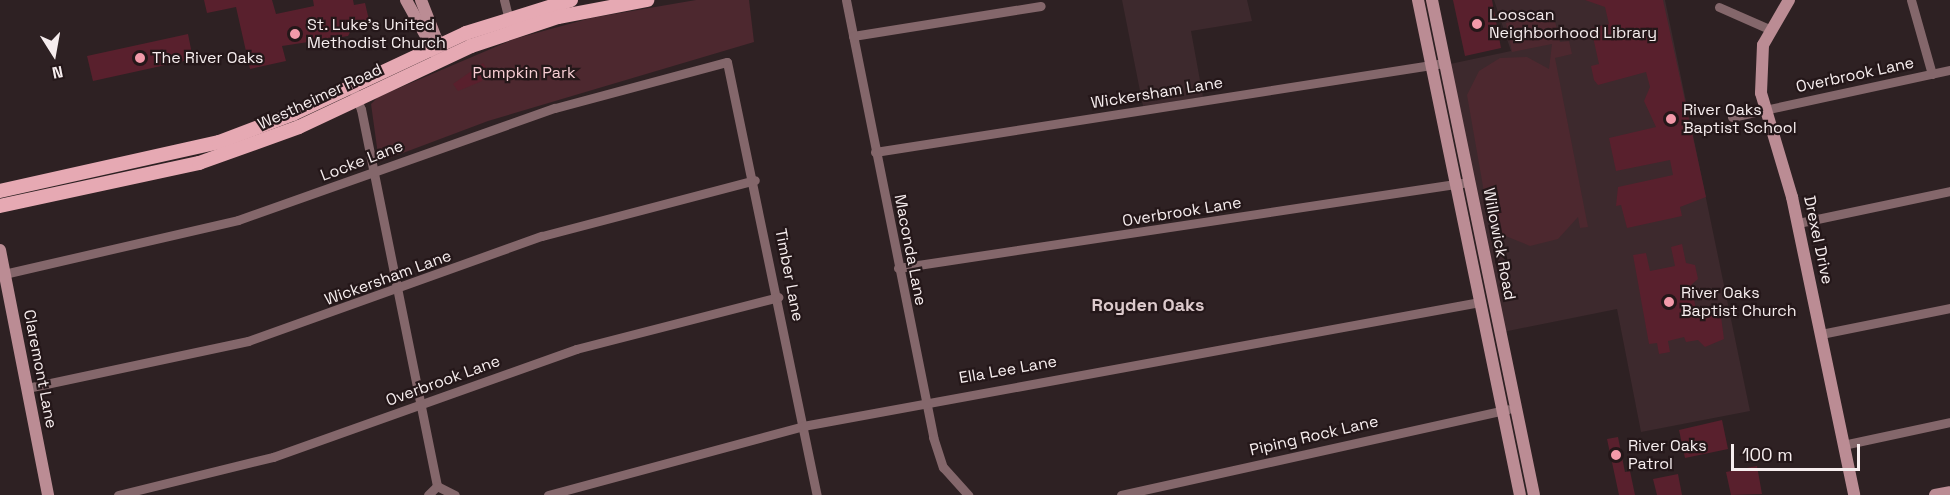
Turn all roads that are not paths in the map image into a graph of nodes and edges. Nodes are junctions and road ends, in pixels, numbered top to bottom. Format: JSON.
{"nodes":[{"id":1,"x":406,"y":0,"type":"edge"},
{"id":2,"x":421,"y":0,"type":"edge"},
{"id":3,"x":504,"y":0,"type":"edge"},
{"id":4,"x":571,"y":0,"type":"edge"},
{"id":5,"x":647,"y":0,"type":"edge"},
{"id":6,"x":846,"y":0,"type":"edge"},
{"id":7,"x":1418,"y":0,"type":"edge"},
{"id":8,"x":1432,"y":0,"type":"edge"},
{"id":9,"x":1789,"y":0,"type":"edge"},
{"id":10,"x":1911,"y":0,"type":"edge"},
{"id":11,"x":617,"y":2,"type":"edge"},
{"id":12,"x":1041,"y":6,"type":"dead end"},
{"id":13,"x":1719,"y":7,"type":"dead end"},
{"id":14,"x":511,"y":25,"type":"junction"},
{"id":15,"x":1769,"y":29,"type":"junction"},
{"id":16,"x":853,"y":36,"type":"junction"},
{"id":17,"x":442,"y":43,"type":"junction"},
{"id":18,"x":429,"y":48,"type":"junction"},
{"id":19,"x":440,"y":58,"type":"junction"},
{"id":20,"x":727,"y":62,"type":"joint"},
{"id":21,"x":1444,"y":63,"type":"junction"},
{"id":22,"x":1431,"y":65,"type":"junction"},
{"id":23,"x":1950,"y":70,"type":"edge"},
{"id":24,"x":1932,"y":74,"type":"junction"},
{"id":25,"x":355,"y":92,"type":"junction"},
{"id":26,"x":1764,"y":110,"type":"junction"},
{"id":27,"x":1732,"y":117,"type":"dead end"},
{"id":28,"x":221,"y":149,"type":"junction"},
{"id":29,"x":875,"y":152,"type":"junction"},
{"id":30,"x":375,"y":172,"type":"junction"},
{"id":31,"x":755,"y":180,"type":"junction"},
{"id":32,"x":1470,"y":182,"type":"junction"},
{"id":33,"x":1456,"y":185,"type":"junction"},
{"id":34,"x":0,"y":191,"type":"edge"},
{"id":35,"x":1950,"y":191,"type":"edge"},
{"id":36,"x":0,"y":206,"type":"edge"},
{"id":37,"x":1798,"y":223,"type":"junction"},
{"id":38,"x":0,"y":250,"type":"edge"},
{"id":39,"x":898,"y":268,"type":"junction"},
{"id":40,"x":4,"y":274,"type":"junction"},
{"id":41,"x":1491,"y":288,"type":"junction"},
{"id":42,"x":397,"y":291,"type":"junction"},
{"id":43,"x":778,"y":297,"type":"junction"},
{"id":44,"x":1480,"y":302,"type":"junction"},
{"id":45,"x":1494,"y":302,"type":"junction"},
{"id":46,"x":1950,"y":308,"type":"edge"},
{"id":47,"x":1821,"y":334,"type":"junction"},
{"id":48,"x":27,"y":388,"type":"junction"},
{"id":49,"x":925,"y":402,"type":"junction"},
{"id":50,"x":419,"y":406,"type":"junction"},
{"id":51,"x":1514,"y":407,"type":"junction"},
{"id":52,"x":1501,"y":410,"type":"junction"},
{"id":53,"x":1950,"y":422,"type":"edge"},
{"id":54,"x":803,"y":426,"type":"junction"},
{"id":55,"x":1843,"y":445,"type":"junction"},
{"id":56,"x":437,"y":486,"type":"junction"},
{"id":57,"x":1950,"y":492,"type":"edge"},
{"id":58,"x":48,"y":495,"type":"edge"},
{"id":59,"x":118,"y":495,"type":"edge"},
{"id":60,"x":428,"y":495,"type":"edge"},
{"id":61,"x":455,"y":495,"type":"edge"},
{"id":62,"x":548,"y":495,"type":"edge"},
{"id":63,"x":817,"y":495,"type":"edge"},
{"id":64,"x":968,"y":495,"type":"edge"},
{"id":65,"x":1121,"y":495,"type":"edge"},
{"id":66,"x":1520,"y":495,"type":"edge"},
{"id":67,"x":1534,"y":495,"type":"edge"},
{"id":68,"x":1854,"y":495,"type":"edge"},
{"id":69,"x":1935,"y":495,"type":"edge"}],
"edges":[{"from":1,"to":18,"type":"main road"},
{"from":2,"to":17,"type":"main road"},
{"from":3,"to":14,"type":"street"},
{"from":4,"to":14,"type":"main road","name":"Westheimer Road"},
{"from":5,"to":11,"type":"main road","name":"Westheimer Road"},
{"from":6,"to":16,"type":"street","name":"Maconda Lane"},
{"from":7,"to":22,"type":"main road","name":"Willowick Road"},
{"from":8,"to":21,"type":"main road","name":"Willowick Road"},
{"from":9,"to":15,"type":"main road","name":"Drexel Drive"},
{"from":10,"to":24,"type":"street"},
{"from":11,"to":14,"type":"main road","name":"Westheimer Road"},
{"from":12,"to":16,"type":"street"},
{"from":13,"to":15,"type":"street"},
{"from":14,"to":17,"type":"main road","name":"Westheimer Road"},
{"from":14,"to":19,"type":"main road","name":"Westheimer Road"},
{"from":15,"to":26,"type":"main road","name":"Drexel Drive"},
{"from":16,"to":29,"type":"street","name":"Maconda Lane"},
{"from":17,"to":18,"type":"main road","name":"Westheimer Road"},
{"from":17,"to":19,"type":"main road"},
{"from":18,"to":19,"type":"main road"},
{"from":18,"to":25,"type":"main road","name":"Westheimer Road"},
{"from":19,"to":25,"type":"main road","name":"Westheimer Road"},
{"from":20,"to":30,"type":"street","name":"Locke Lane"},
{"from":20,"to":31,"type":"street","name":"Timber Lane"},
{"from":21,"to":22,"type":"street","name":"Wickersham Lane"},
{"from":21,"to":32,"type":"main road","name":"Willowick Road"},
{"from":22,"to":29,"type":"street","name":"Wickersham Lane"},
{"from":22,"to":33,"type":"main road","name":"Willowick Road"},
{"from":23,"to":24,"type":"street","name":"Overbrook Lane"},
{"from":24,"to":26,"type":"street","name":"Overbrook Lane"},
{"from":25,"to":28,"type":"main road","name":"Westheimer Road"},
{"from":25,"to":30,"type":"street"},
{"from":26,"to":27,"type":"street","name":"Overbrook Lane"},
{"from":26,"to":37,"type":"main road","name":"Drexel Drive"},
{"from":28,"to":34,"type":"main road","name":"Westheimer Road"},
{"from":28,"to":36,"type":"main road","name":"Westheimer Road"},
{"from":29,"to":39,"type":"street","name":"Maconda Lane"},
{"from":30,"to":40,"type":"street","name":"Locke Lane"},
{"from":30,"to":42,"type":"street"},
{"from":31,"to":42,"type":"street","name":"Wickersham Lane"},
{"from":31,"to":43,"type":"street","name":"Timber Lane"},
{"from":32,"to":33,"type":"street","name":"Overbrook Lane"},
{"from":32,"to":41,"type":"main road","name":"Willowick Road"},
{"from":33,"to":39,"type":"street","name":"Overbrook Lane"},
{"from":33,"to":44,"type":"main road","name":"Willowick Road"},
{"from":35,"to":37,"type":"street"},
{"from":37,"to":47,"type":"main road","name":"Drexel Drive"},
{"from":38,"to":40,"type":"main road","name":"Claremont Lane"},
{"from":39,"to":49,"type":"street","name":"Maconda Lane"},
{"from":40,"to":48,"type":"main road","name":"Claremont Lane"},
{"from":41,"to":44,"type":"main road"},
{"from":41,"to":45,"type":"main road","name":"Willowick Road"},
{"from":42,"to":48,"type":"street","name":"Wickersham Lane"},
{"from":42,"to":50,"type":"street"},
{"from":43,"to":50,"type":"street","name":"Overbrook Lane"},
{"from":43,"to":54,"type":"street","name":"Timber Lane"},
{"from":44,"to":45,"type":"main road","name":"Ella Lee Lane"},
{"from":44,"to":49,"type":"street","name":"Ella Lee Lane"},
{"from":44,"to":52,"type":"main road","name":"Willowick Road"},
{"from":45,"to":51,"type":"main road","name":"Willowick Road"},
{"from":46,"to":47,"type":"street"},
{"from":47,"to":55,"type":"main road","name":"Drexel Drive"},
{"from":48,"to":58,"type":"main road","name":"Claremont Lane"},
{"from":49,"to":54,"type":"street","name":"Ella Lee Lane"},
{"from":49,"to":64,"type":"street","name":"Maconda Lane"},
{"from":50,"to":56,"type":"street"},
{"from":50,"to":59,"type":"street","name":"Overbrook Lane"},
{"from":51,"to":52,"type":"street","name":"Piping Rock Lane"},
{"from":51,"to":67,"type":"main road","name":"Willowick Road"},
{"from":52,"to":65,"type":"street","name":"Piping Rock Lane"},
{"from":52,"to":66,"type":"main road","name":"Willowick Road"},
{"from":53,"to":55,"type":"street"},
{"from":54,"to":62,"type":"street","name":"Ella Lee Lane"},
{"from":54,"to":63,"type":"street","name":"Timber Lane"},
{"from":55,"to":68,"type":"main road","name":"Drexel Drive"},
{"from":56,"to":60,"type":"street"},
{"from":56,"to":61,"type":"street"},
{"from":57,"to":69,"type":"main road"}]}
